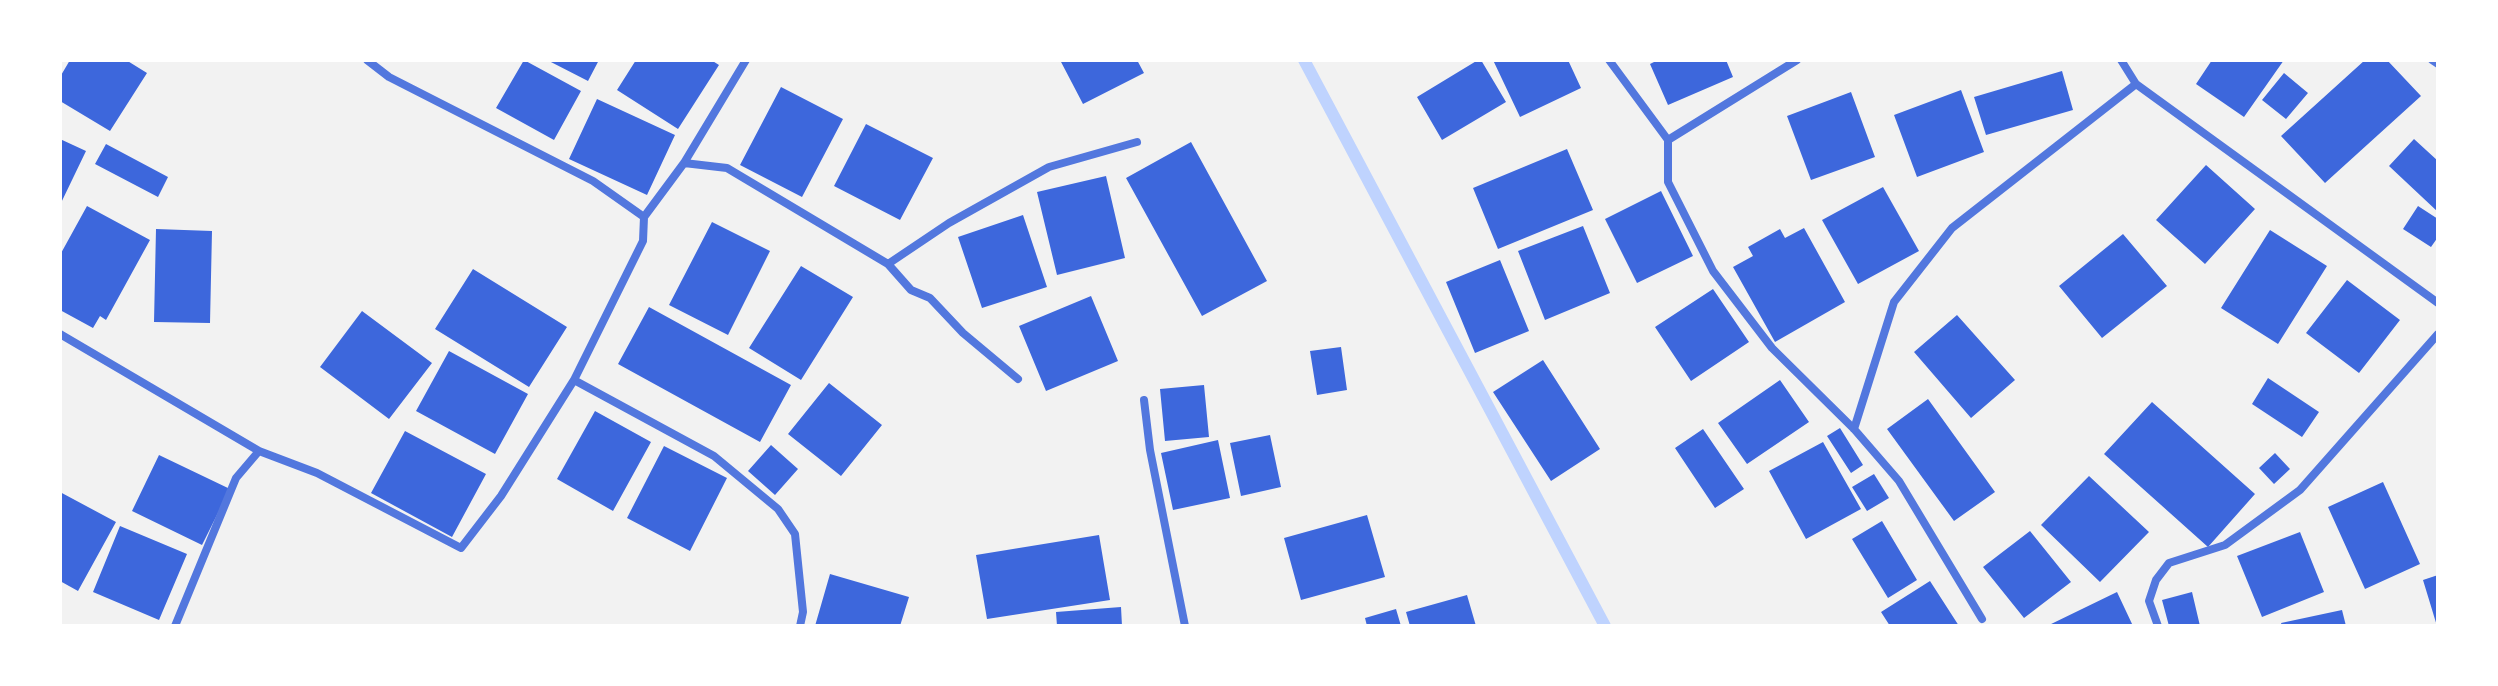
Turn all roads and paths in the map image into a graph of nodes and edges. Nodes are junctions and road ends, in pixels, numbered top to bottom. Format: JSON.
{"nodes":[{"id":1,"x":367,"y":60,"type":"edge"},
{"id":2,"x":746,"y":60,"type":"edge"},
{"id":3,"x":1609,"y":60,"type":"edge"},
{"id":4,"x":1797,"y":60,"type":"edge"},
{"id":5,"x":2121,"y":60,"type":"edge"},
{"id":6,"x":2432,"y":60,"type":"edge"},
{"id":7,"x":2438,"y":64,"type":"edge"},
{"id":8,"x":2136,"y":84,"type":"junction"},
{"id":9,"x":1668,"y":140,"type":"junction"},
{"id":10,"x":1137,"y":142,"type":"dead end"},
{"id":11,"x":684,"y":163,"type":"junction"},
{"id":12,"x":644,"y":217,"type":"junction"},
{"id":13,"x":888,"y":264,"type":"junction"},
{"id":14,"x":2438,"y":303,"type":"edge"},
{"id":15,"x":60,"y":334,"type":"edge"},
{"id":16,"x":2435,"y":338,"type":"edge"},
{"id":17,"x":2438,"y":352,"type":"edge"},
{"id":18,"x":1018,"y":379,"type":"dead end"},
{"id":19,"x":574,"y":380,"type":"junction"},
{"id":20,"x":1144,"y":400,"type":"dead end"},
{"id":21,"x":1854,"y":429,"type":"junction"},
{"id":22,"x":259,"y":451,"type":"junction"},
{"id":23,"x":1982,"y":619,"type":"dead end"},
{"id":24,"x":175,"y":626,"type":"edge"},
{"id":25,"x":800,"y":626,"type":"edge"},
{"id":26,"x":1185,"y":626,"type":"edge"},
{"id":27,"x":2158,"y":626,"type":"edge"}],
"edges":[{"from":1,"to":12,"type":"street"},
{"from":2,"to":11,"type":"street"},
{"from":3,"to":9,"type":"street"},
{"from":4,"to":9,"type":"street"},
{"from":5,"to":8,"type":"street"},
{"from":6,"to":7,"type":"street"},
{"from":8,"to":14,"type":"street"},
{"from":8,"to":21,"type":"street"},
{"from":9,"to":21,"type":"street"},
{"from":10,"to":13,"type":"street"},
{"from":11,"to":12,"type":"street"},
{"from":11,"to":13,"type":"street"},
{"from":12,"to":19,"type":"street"},
{"from":13,"to":18,"type":"street"},
{"from":15,"to":22,"type":"street"},
{"from":16,"to":17,"type":"street"},
{"from":16,"to":27,"type":"street"},
{"from":19,"to":22,"type":"street"},
{"from":19,"to":25,"type":"street"},
{"from":20,"to":26,"type":"street"},
{"from":21,"to":23,"type":"street"},
{"from":22,"to":24,"type":"street"}]}
